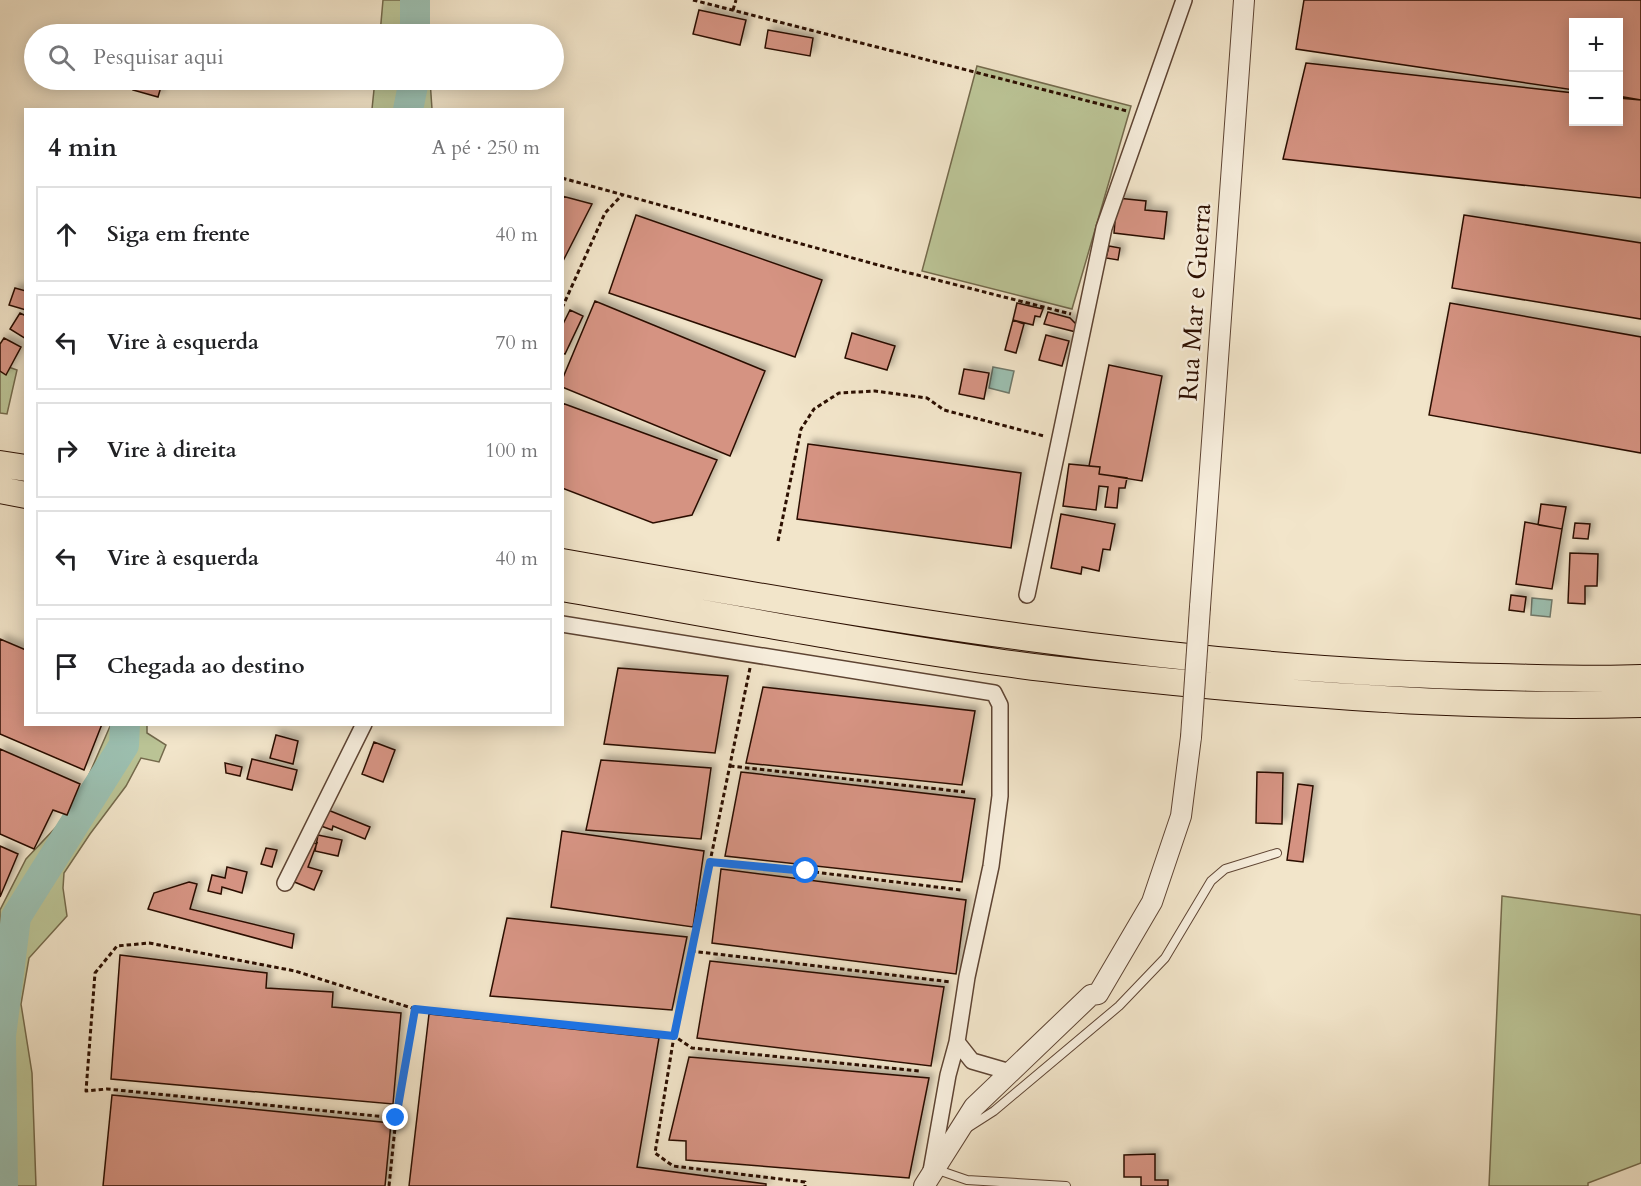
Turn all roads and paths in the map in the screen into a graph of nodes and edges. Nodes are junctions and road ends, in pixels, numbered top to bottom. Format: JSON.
{"nodes":[{"id":1,"x":693,"y":0,"type":"edge"},
{"id":2,"x":736,"y":0,"type":"edge"},
{"id":3,"x":1184,"y":0,"type":"edge"},
{"id":4,"x":1244,"y":0,"type":"edge"},
{"id":5,"x":733,"y":10,"type":"junction"},
{"id":6,"x":1144,"y":116,"type":"junction"},
{"id":7,"x":564,"y":179,"type":"edge"},
{"id":8,"x":622,"y":195,"type":"junction"},
{"id":9,"x":564,"y":304,"type":"edge"},
{"id":10,"x":1085,"y":318,"type":"junction"},
{"id":11,"x":1060,"y":440,"type":"junction"},
{"id":12,"x":0,"y":464,"type":"edge"},
{"id":13,"x":24,"y":468,"type":"edge"},
{"id":14,"x":0,"y":490,"type":"edge"},
{"id":15,"x":24,"y":495,"type":"edge"},
{"id":16,"x":778,"y":541,"type":"dead end"},
{"id":17,"x":564,"y":562,"type":"edge"},
{"id":18,"x":564,"y":588,"type":"edge"},
{"id":19,"x":1028,"y":595,"type":"dead end"},
{"id":20,"x":564,"y":624,"type":"edge"},
{"id":21,"x":753,"y":654,"type":"junction"},
{"id":22,"x":1641,"y":678,"type":"edge"},
{"id":23,"x":1641,"y":704,"type":"edge"},
{"id":24,"x":363,"y":726,"type":"edge"},
{"id":25,"x":730,"y":766,"type":"junction"},
{"id":26,"x":964,"y":792,"type":"dead end"},
{"id":27,"x":1278,"y":853,"type":"dead end"},
{"id":28,"x":710,"y":862,"type":"junction"},
{"id":29,"x":285,"y":883,"type":"dead end"},
{"id":30,"x":961,"y":890,"type":"dead end"},
{"id":31,"x":692,"y":951,"type":"junction"},
{"id":32,"x":951,"y":982,"type":"dead end"},
{"id":33,"x":415,"y":1009,"type":"junction"},
{"id":34,"x":674,"y":1036,"type":"junction"},
{"id":35,"x":957,"y":1042,"type":"junction"},
{"id":36,"x":919,"y":1071,"type":"dead end"},
{"id":37,"x":1010,"y":1072,"type":"junction"},
{"id":38,"x":396,"y":1118,"type":"junction"},
{"id":39,"x":955,"y":1136,"type":"junction"},
{"id":40,"x":930,"y":1176,"type":"edge"},
{"id":41,"x":389,"y":1186,"type":"edge"},
{"id":42,"x":805,"y":1186,"type":"edge"},
{"id":43,"x":1066,"y":1186,"type":"edge"}],
"edges":[{"from":1,"to":5,"type":"path"},
{"from":2,"to":5,"type":"path"},
{"from":3,"to":6,"type":"street"},
{"from":4,"to":37,"type":"street","name":"Rua Mar e Guerra","bridge":true},
{"from":5,"to":6,"type":"path"},
{"from":6,"to":10,"type":"street"},
{"from":7,"to":8,"type":"path"},
{"from":8,"to":9,"type":"path"},
{"from":8,"to":10,"type":"path"},
{"from":10,"to":11,"type":"street"},
{"from":11,"to":16,"type":"path"},
{"from":11,"to":19,"type":"street"},
{"from":12,"to":13,"type":"main road"},
{"from":14,"to":15,"type":"main road"},
{"from":17,"to":22,"type":"main road"},
{"from":18,"to":23,"type":"main road"},
{"from":20,"to":21,"type":"street"},
{"from":21,"to":25,"type":"path"},
{"from":21,"to":35,"type":"street"},
{"from":24,"to":29,"type":"street"},
{"from":25,"to":26,"type":"path"},
{"from":25,"to":28,"type":"path"},
{"from":27,"to":39,"type":"lane"},
{"from":28,"to":30,"type":"path"},
{"from":28,"to":31,"type":"path"},
{"from":31,"to":32,"type":"path"},
{"from":31,"to":34,"type":"path"},
{"from":33,"to":34,"type":"path"},
{"from":33,"to":38,"type":"path"},
{"from":33,"to":38,"type":"path"},
{"from":34,"to":36,"type":"path"},
{"from":34,"to":42,"type":"path"},
{"from":35,"to":37,"type":"street"},
{"from":35,"to":40,"type":"street"},
{"from":37,"to":39,"type":"street","name":"Rua Mar e Guerra"},
{"from":38,"to":41,"type":"path"},
{"from":39,"to":40,"type":"street","name":"Rua Mar e Guerra"},
{"from":40,"to":43,"type":"lane"}]}
